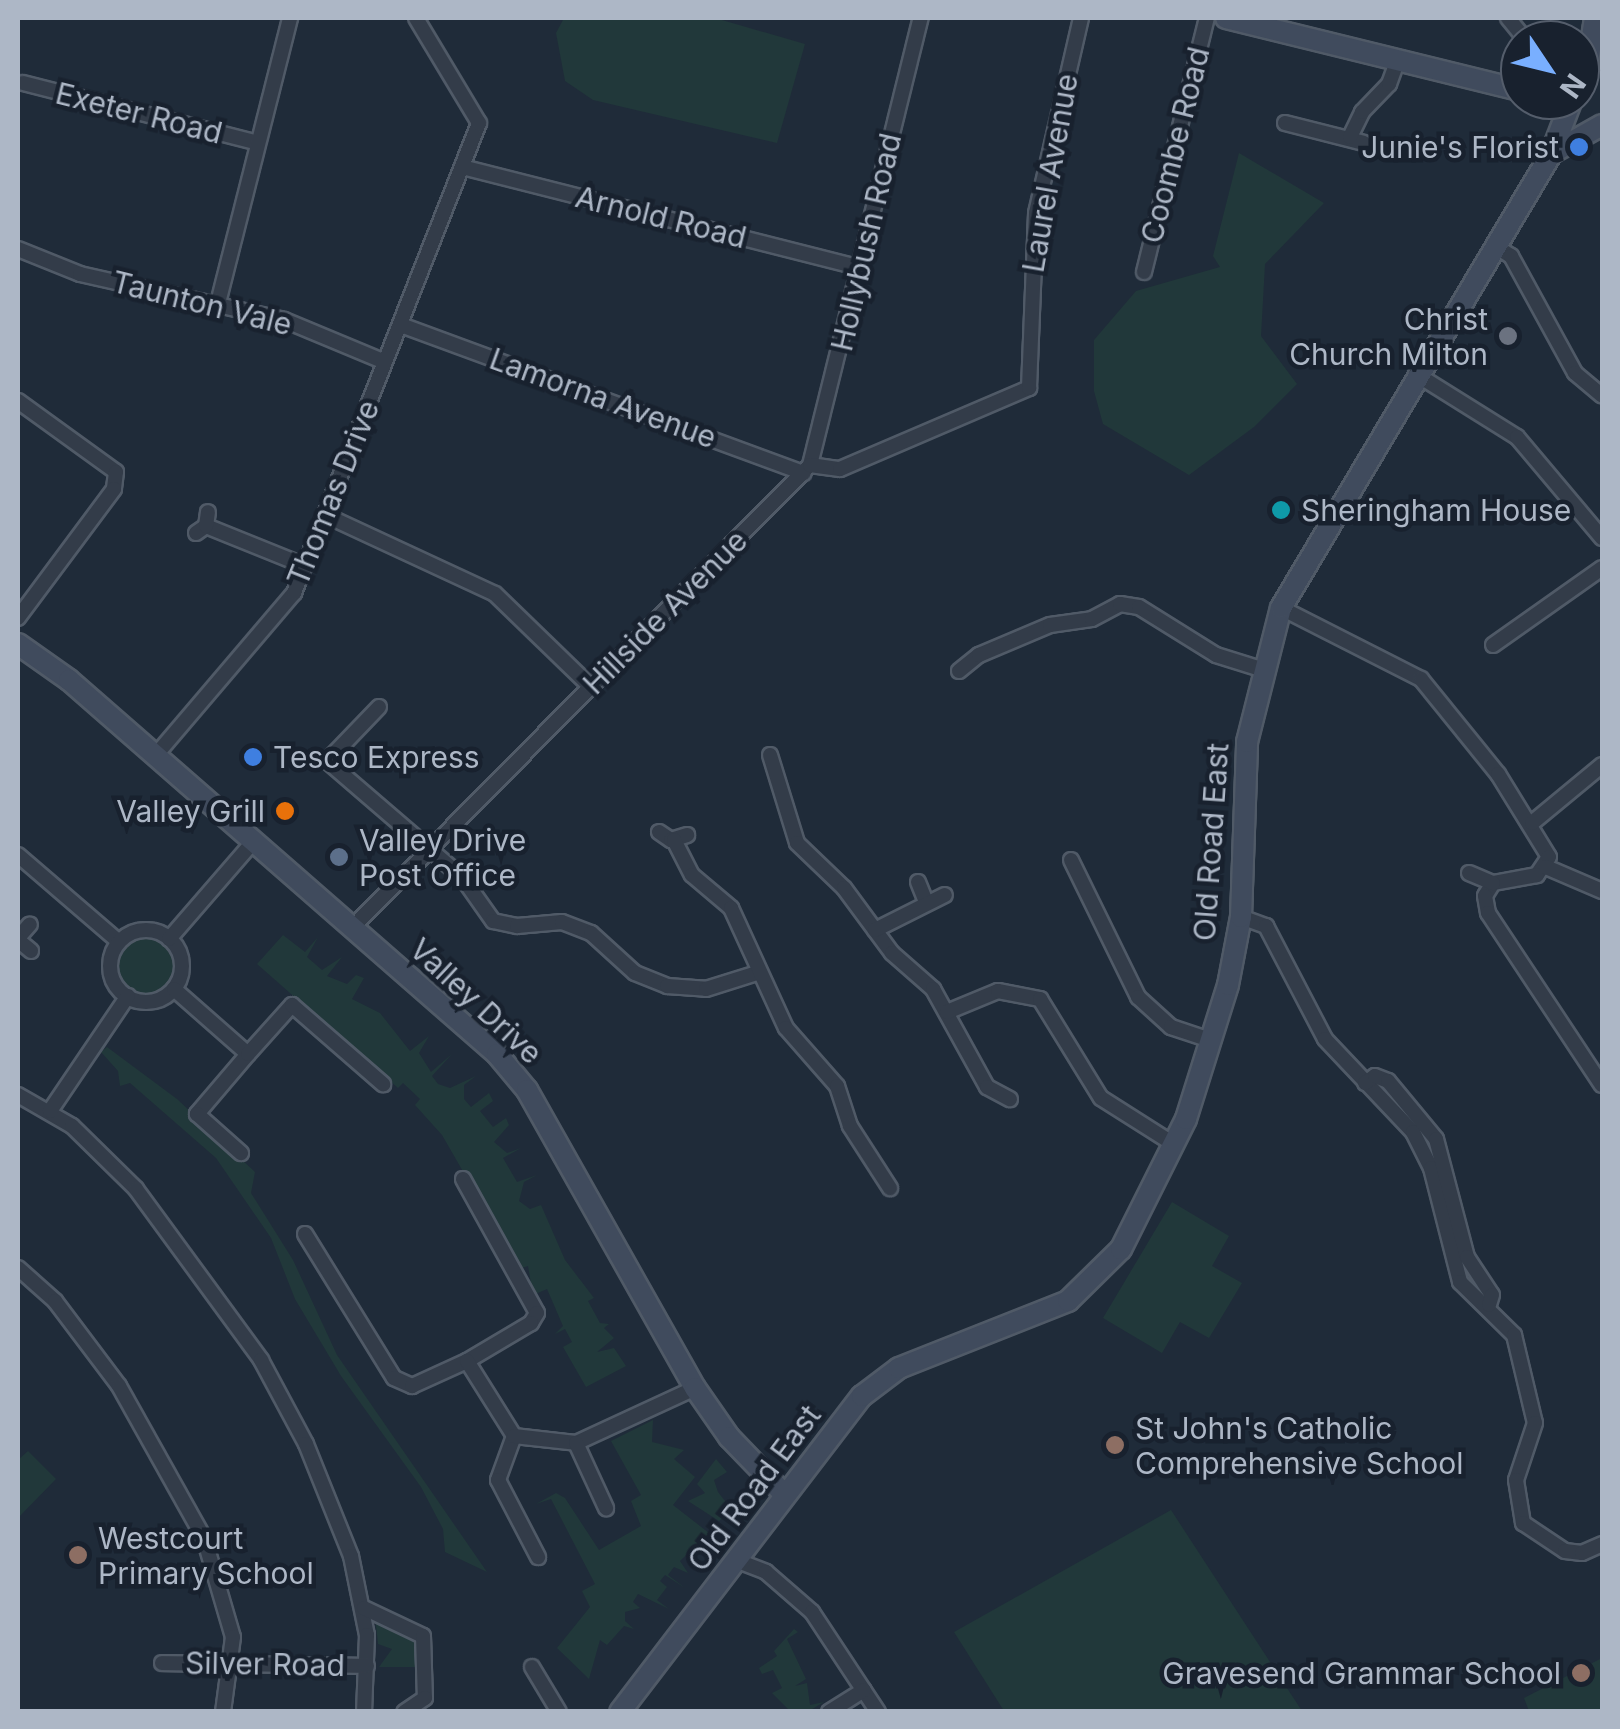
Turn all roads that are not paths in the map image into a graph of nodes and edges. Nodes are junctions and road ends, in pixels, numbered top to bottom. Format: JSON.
{"nodes":[{"id":1,"x":290,"y":18,"type":"edge"},
{"id":2,"x":416,"y":18,"type":"edge"},
{"id":3,"x":921,"y":18,"type":"edge"},
{"id":4,"x":1080,"y":18,"type":"edge"},
{"id":5,"x":1207,"y":18,"type":"edge"},
{"id":6,"x":1226,"y":18,"type":"edge"},
{"id":7,"x":1398,"y":59,"type":"junction"},
{"id":8,"x":23,"y":84,"type":"dead end"},
{"id":9,"x":1500,"y":85,"type":"edge"},
{"id":10,"x":1563,"y":120,"type":"edge"},
{"id":11,"x":1285,"y":123,"type":"dead end"},
{"id":12,"x":1601,"y":125,"type":"edge"},
{"id":13,"x":254,"y":142,"type":"junction"},
{"id":14,"x":1551,"y":154,"type":"junction"},
{"id":15,"x":462,"y":167,"type":"junction"},
{"id":16,"x":1494,"y":246,"type":"junction"},
{"id":17,"x":18,"y":249,"type":"edge"},
{"id":18,"x":860,"y":268,"type":"junction"},
{"id":19,"x":1144,"y":272,"type":"dead end"},
{"id":20,"x":218,"y":304,"type":"junction"},
{"id":21,"x":400,"y":325,"type":"junction"},
{"id":22,"x":385,"y":362,"type":"junction"},
{"id":23,"x":1416,"y":374,"type":"junction"},
{"id":24,"x":1602,"y":396,"type":"edge"},
{"id":25,"x":18,"y":401,"type":"edge"},
{"id":26,"x":807,"y":469,"type":"junction"},
{"id":27,"x":325,"y":515,"type":"junction"},
{"id":28,"x":203,"y":524,"type":"dead end"},
{"id":29,"x":1599,"y":527,"type":"edge"},
{"id":30,"x":305,"y":566,"type":"junction"},
{"id":31,"x":1602,"y":568,"type":"edge"},
{"id":32,"x":1281,"y":608,"type":"junction"},
{"id":33,"x":18,"y":618,"type":"edge"},
{"id":34,"x":18,"y":644,"type":"edge"},
{"id":35,"x":1493,"y":645,"type":"dead end"},
{"id":36,"x":1261,"y":669,"type":"junction"},
{"id":37,"x":959,"y":671,"type":"dead end"},
{"id":38,"x":591,"y":687,"type":"junction"},
{"id":39,"x":379,"y":706,"type":"dead end"},
{"id":40,"x":156,"y":755,"type":"junction"},
{"id":41,"x":770,"y":755,"type":"dead end"},
{"id":42,"x":1602,"y":766,"type":"edge"},
{"id":43,"x":775,"y":774,"type":"junction"},
{"id":44,"x":757,"y":780,"type":"dead end"},
{"id":45,"x":1532,"y":823,"type":"junction"},
{"id":46,"x":659,"y":832,"type":"dead end"},
{"id":47,"x":253,"y":842,"type":"junction"},
{"id":48,"x":429,"y":850,"type":"junction"},
{"id":49,"x":18,"y":855,"type":"edge"},
{"id":50,"x":1072,"y":860,"type":"dead end"},
{"id":51,"x":1540,"y":872,"type":"junction"},
{"id":52,"x":1470,"y":874,"type":"dead end"},
{"id":53,"x":918,"y":882,"type":"dead end"},
{"id":54,"x":1493,"y":882,"type":"junction"},
{"id":55,"x":1602,"y":891,"type":"edge"},
{"id":56,"x":945,"y":894,"type":"dead end"},
{"id":57,"x":926,"y":902,"type":"junction"},
{"id":58,"x":1241,"y":917,"type":"junction"},
{"id":59,"x":30,"y":924,"type":"dead end"},
{"id":60,"x":353,"y":927,"type":"junction"},
{"id":61,"x":875,"y":930,"type":"junction"},
{"id":62,"x":18,"y":939,"type":"edge"},
{"id":63,"x":169,"y":939,"type":"junction"},
{"id":64,"x":119,"y":942,"type":"junction"},
{"id":65,"x":31,"y":952,"type":"dead end"},
{"id":66,"x":757,"y":973,"type":"junction"},
{"id":67,"x":174,"y":989,"type":"junction"},
{"id":68,"x":128,"y":996,"type":"junction"},
{"id":69,"x":947,"y":1012,"type":"junction"},
{"id":70,"x":1213,"y":1041,"type":"junction"},
{"id":71,"x":248,"y":1054,"type":"junction"},
{"id":72,"x":383,"y":1084,"type":"dead end"},
{"id":73,"x":1602,"y":1086,"type":"edge"},
{"id":74,"x":18,"y":1096,"type":"edge"},
{"id":75,"x":1010,"y":1099,"type":"dead end"},
{"id":76,"x":50,"y":1110,"type":"junction"},
{"id":77,"x":1174,"y":1145,"type":"junction"},
{"id":78,"x":241,"y":1153,"type":"dead end"},
{"id":79,"x":462,"y":1179,"type":"dead end"},
{"id":80,"x":890,"y":1188,"type":"dead end"},
{"id":81,"x":305,"y":1234,"type":"dead end"},
{"id":82,"x":18,"y":1268,"type":"edge"},
{"id":83,"x":467,"y":1362,"type":"junction"},
{"id":84,"x":696,"y":1388,"type":"junction"},
{"id":85,"x":514,"y":1436,"type":"junction"},
{"id":86,"x":576,"y":1442,"type":"junction"},
{"id":87,"x":784,"y":1494,"type":"junction"},
{"id":88,"x":606,"y":1508,"type":"dead end"},
{"id":89,"x":1602,"y":1544,"type":"edge"},
{"id":90,"x":538,"y":1557,"type":"dead end"},
{"id":91,"x":738,"y":1561,"type":"junction"},
{"id":92,"x":364,"y":1608,"type":"junction"},
{"id":93,"x":162,"y":1662,"type":"dead end"},
{"id":94,"x":231,"y":1664,"type":"junction"},
{"id":95,"x":366,"y":1666,"type":"junction"},
{"id":96,"x":532,"y":1667,"type":"dead end"},
{"id":97,"x":864,"y":1690,"type":"junction"},
{"id":98,"x":223,"y":1712,"type":"edge"},
{"id":99,"x":364,"y":1712,"type":"edge"},
{"id":100,"x":404,"y":1712,"type":"edge"},
{"id":101,"x":559,"y":1712,"type":"edge"},
{"id":102,"x":620,"y":1712,"type":"edge"},
{"id":103,"x":829,"y":1712,"type":"edge"},
{"id":104,"x":878,"y":1712,"type":"edge"}],
"edges":[{"from":1,"to":13,"type":"street"},
{"from":2,"to":15,"type":"street"},
{"from":3,"to":18,"type":"street","name":"Hollybush Road"},
{"from":4,"to":26,"type":"street","name":"Laurel Avenue"},
{"from":5,"to":19,"type":"street","name":"Coombe Road"},
{"from":6,"to":7,"type":"main road"},
{"from":7,"to":9,"type":"main road"},
{"from":7,"to":11,"type":"street"},
{"from":8,"to":13,"type":"street","name":"Exeter Road"},
{"from":10,"to":14,"type":"main road","name":"Old Road East"},
{"from":12,"to":14,"type":"main road","name":"Old Road East"},
{"from":13,"to":20,"type":"street"},
{"from":14,"to":16,"type":"main road","name":"Old Road East"},
{"from":15,"to":18,"type":"street","name":"Arnold Road"},
{"from":15,"to":21,"type":"street"},
{"from":16,"to":23,"type":"main road","name":"Old Road East"},
{"from":16,"to":24,"type":"street"},
{"from":17,"to":20,"type":"street","name":"Taunton Vale"},
{"from":18,"to":26,"type":"street","name":"Hollybush Road"},
{"from":20,"to":22,"type":"street","name":"Taunton Vale"},
{"from":21,"to":22,"type":"street"},
{"from":21,"to":26,"type":"street","name":"Lamorna Avenue"},
{"from":22,"to":27,"type":"street","name":"Thomas Drive"},
{"from":23,"to":29,"type":"street"},
{"from":23,"to":32,"type":"main road","name":"Old Road East"},
{"from":25,"to":33,"type":"street"},
{"from":26,"to":38,"type":"street","name":"Hillside Avenue"},
{"from":27,"to":30,"type":"street","name":"Thomas Drive"},
{"from":27,"to":38,"type":"street"},
{"from":28,"to":30,"type":"street"},
{"from":30,"to":40,"type":"street","name":"Thomas Drive"},
{"from":31,"to":35,"type":"street"},
{"from":32,"to":36,"type":"main road","name":"Old Road East"},
{"from":32,"to":45,"type":"street"},
{"from":34,"to":40,"type":"main road","name":"Valley Drive"},
{"from":36,"to":37,"type":"street"},
{"from":36,"to":58,"type":"main road","name":"Old Road East"},
{"from":38,"to":48,"type":"street","name":"Hillside Avenue"},
{"from":39,"to":48,"type":"street"},
{"from":40,"to":47,"type":"main road","name":"Valley Drive"},
{"from":41,"to":43,"type":"street"},
{"from":42,"to":45,"type":"street"},
{"from":43,"to":44,"type":"street"},
{"from":43,"to":61,"type":"street"},
{"from":45,"to":51,"type":"street"},
{"from":46,"to":66,"type":"street"},
{"from":47,"to":60,"type":"main road","name":"Valley Drive"},
{"from":47,"to":63,"type":"street"},
{"from":48,"to":60,"type":"street","name":"Hillside Avenue"},
{"from":48,"to":66,"type":"street"},
{"from":49,"to":64,"type":"street"},
{"from":50,"to":70,"type":"street"},
{"from":51,"to":54,"type":"street"},
{"from":51,"to":55,"type":"street"},
{"from":52,"to":54,"type":"street"},
{"from":53,"to":57,"type":"street"},
{"from":54,"to":73,"type":"street"},
{"from":56,"to":57,"type":"street"},
{"from":57,"to":61,"type":"street"},
{"from":58,"to":70,"type":"main road","name":"Old Road East"},
{"from":58,"to":89,"type":"street"},
{"from":59,"to":62,"type":"street"},
{"from":60,"to":84,"type":"main road","name":"Valley Drive"},
{"from":61,"to":69,"type":"street"},
{"from":62,"to":65,"type":"street"},
{"from":63,"to":64,"type":"street"},
{"from":63,"to":67,"type":"street"},
{"from":64,"to":68,"type":"street"},
{"from":66,"to":80,"type":"street"},
{"from":67,"to":68,"type":"street"},
{"from":67,"to":71,"type":"street"},
{"from":68,"to":76,"type":"street"},
{"from":69,"to":75,"type":"street"},
{"from":69,"to":77,"type":"street"},
{"from":70,"to":77,"type":"main road","name":"Old Road East"},
{"from":71,"to":72,"type":"street"},
{"from":71,"to":78,"type":"street"},
{"from":74,"to":76,"type":"street"},
{"from":76,"to":92,"type":"street"},
{"from":77,"to":87,"type":"main road","name":"Old Road East"},
{"from":79,"to":83,"type":"street"},
{"from":81,"to":83,"type":"street"},
{"from":82,"to":94,"type":"street"},
{"from":83,"to":85,"type":"street"},
{"from":84,"to":86,"type":"street"},
{"from":84,"to":87,"type":"main road","name":"Valley Drive"},
{"from":85,"to":86,"type":"street"},
{"from":85,"to":90,"type":"street"},
{"from":86,"to":88,"type":"street"},
{"from":87,"to":91,"type":"main road","name":"Old Road East"},
{"from":91,"to":97,"type":"street"},
{"from":91,"to":102,"type":"main road","name":"Old Road East"},
{"from":92,"to":95,"type":"street"},
{"from":92,"to":100,"type":"street"},
{"from":93,"to":94,"type":"street","name":"Silver Road"},
{"from":94,"to":95,"type":"street","name":"Silver Road"},
{"from":94,"to":98,"type":"street"},
{"from":95,"to":99,"type":"street"},
{"from":96,"to":101,"type":"street"},
{"from":97,"to":103,"type":"street"},
{"from":97,"to":104,"type":"street"}]}
